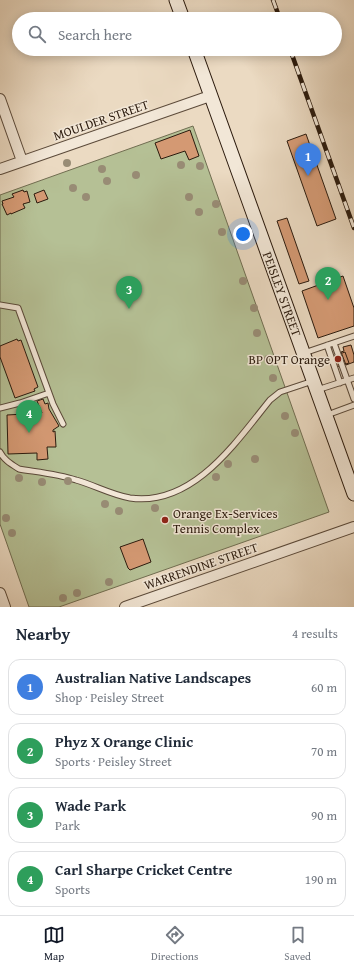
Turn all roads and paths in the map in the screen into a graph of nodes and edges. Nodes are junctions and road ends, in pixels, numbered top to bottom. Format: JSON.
{"nodes":[{"id":1,"x":176,"y":0,"type":"edge"},
{"id":2,"x":180,"y":12,"type":"edge"},
{"id":3,"x":196,"y":56,"type":"edge"},
{"id":4,"x":210,"y":96,"type":"junction"},
{"id":5,"x":0,"y":99,"type":"edge"},
{"id":6,"x":22,"y":162,"type":"junction"},
{"id":7,"x":0,"y":169,"type":"edge"},
{"id":8,"x":0,"y":305,"type":"edge"},
{"id":9,"x":354,"y":336,"type":"edge"},
{"id":10,"x":334,"y":343,"type":"junction"},
{"id":11,"x":327,"y":345,"type":"junction"},
{"id":12,"x":304,"y":354,"type":"junction"},
{"id":13,"x":354,"y":378,"type":"edge"},
{"id":14,"x":347,"y":380,"type":"junction"},
{"id":15,"x":340,"y":383,"type":"junction"},
{"id":16,"x":315,"y":386,"type":"junction"},
{"id":17,"x":49,"y":393,"type":"junction"},
{"id":18,"x":354,"y":399,"type":"edge"},
{"id":19,"x":354,"y":405,"type":"edge"},
{"id":20,"x":0,"y":408,"type":"edge"},
{"id":21,"x":326,"y":415,"type":"junction"},
{"id":22,"x":63,"y":424,"type":"dead end"},
{"id":23,"x":0,"y":452,"type":"edge"},
{"id":24,"x":354,"y":494,"type":"edge"},
{"id":25,"x":354,"y":527,"type":"edge"},
{"id":26,"x":0,"y":593,"type":"edge"},
{"id":27,"x":5,"y":607,"type":"edge"},
{"id":28,"x":125,"y":607,"type":"edge"}],
"edges":[{"from":1,"to":2,"type":"main road"},
{"from":3,"to":4,"type":"main road","name":"PEISLEY STREET"},
{"from":4,"to":6,"type":"street","name":"MOULDER STREET"},
{"from":4,"to":12,"type":"main road","name":"PEISLEY STREET"},
{"from":5,"to":6,"type":"street"},
{"from":6,"to":7,"type":"street","name":"MOULDER STREET"},
{"from":8,"to":17,"type":"lane"},
{"from":9,"to":10,"type":"lane"},
{"from":10,"to":11,"type":"lane"},
{"from":10,"to":14,"type":"lane"},
{"from":11,"to":12,"type":"lane"},
{"from":11,"to":15,"type":"lane"},
{"from":12,"to":16,"type":"main road","name":"PEISLEY STREET"},
{"from":13,"to":14,"type":"lane"},
{"from":14,"to":15,"type":"lane"},
{"from":14,"to":18,"type":"lane"},
{"from":15,"to":16,"type":"lane"},
{"from":16,"to":21,"type":"main road","name":"PEISLEY STREET"},
{"from":16,"to":23,"type":"lane"},
{"from":17,"to":20,"type":"lane"},
{"from":17,"to":22,"type":"lane"},
{"from":19,"to":21,"type":"lane"},
{"from":21,"to":24,"type":"main road","name":"PEISLEY STREET"},
{"from":25,"to":28,"type":"street","name":"WARRENDINE STREET"},
{"from":26,"to":27,"type":"street"}]}
